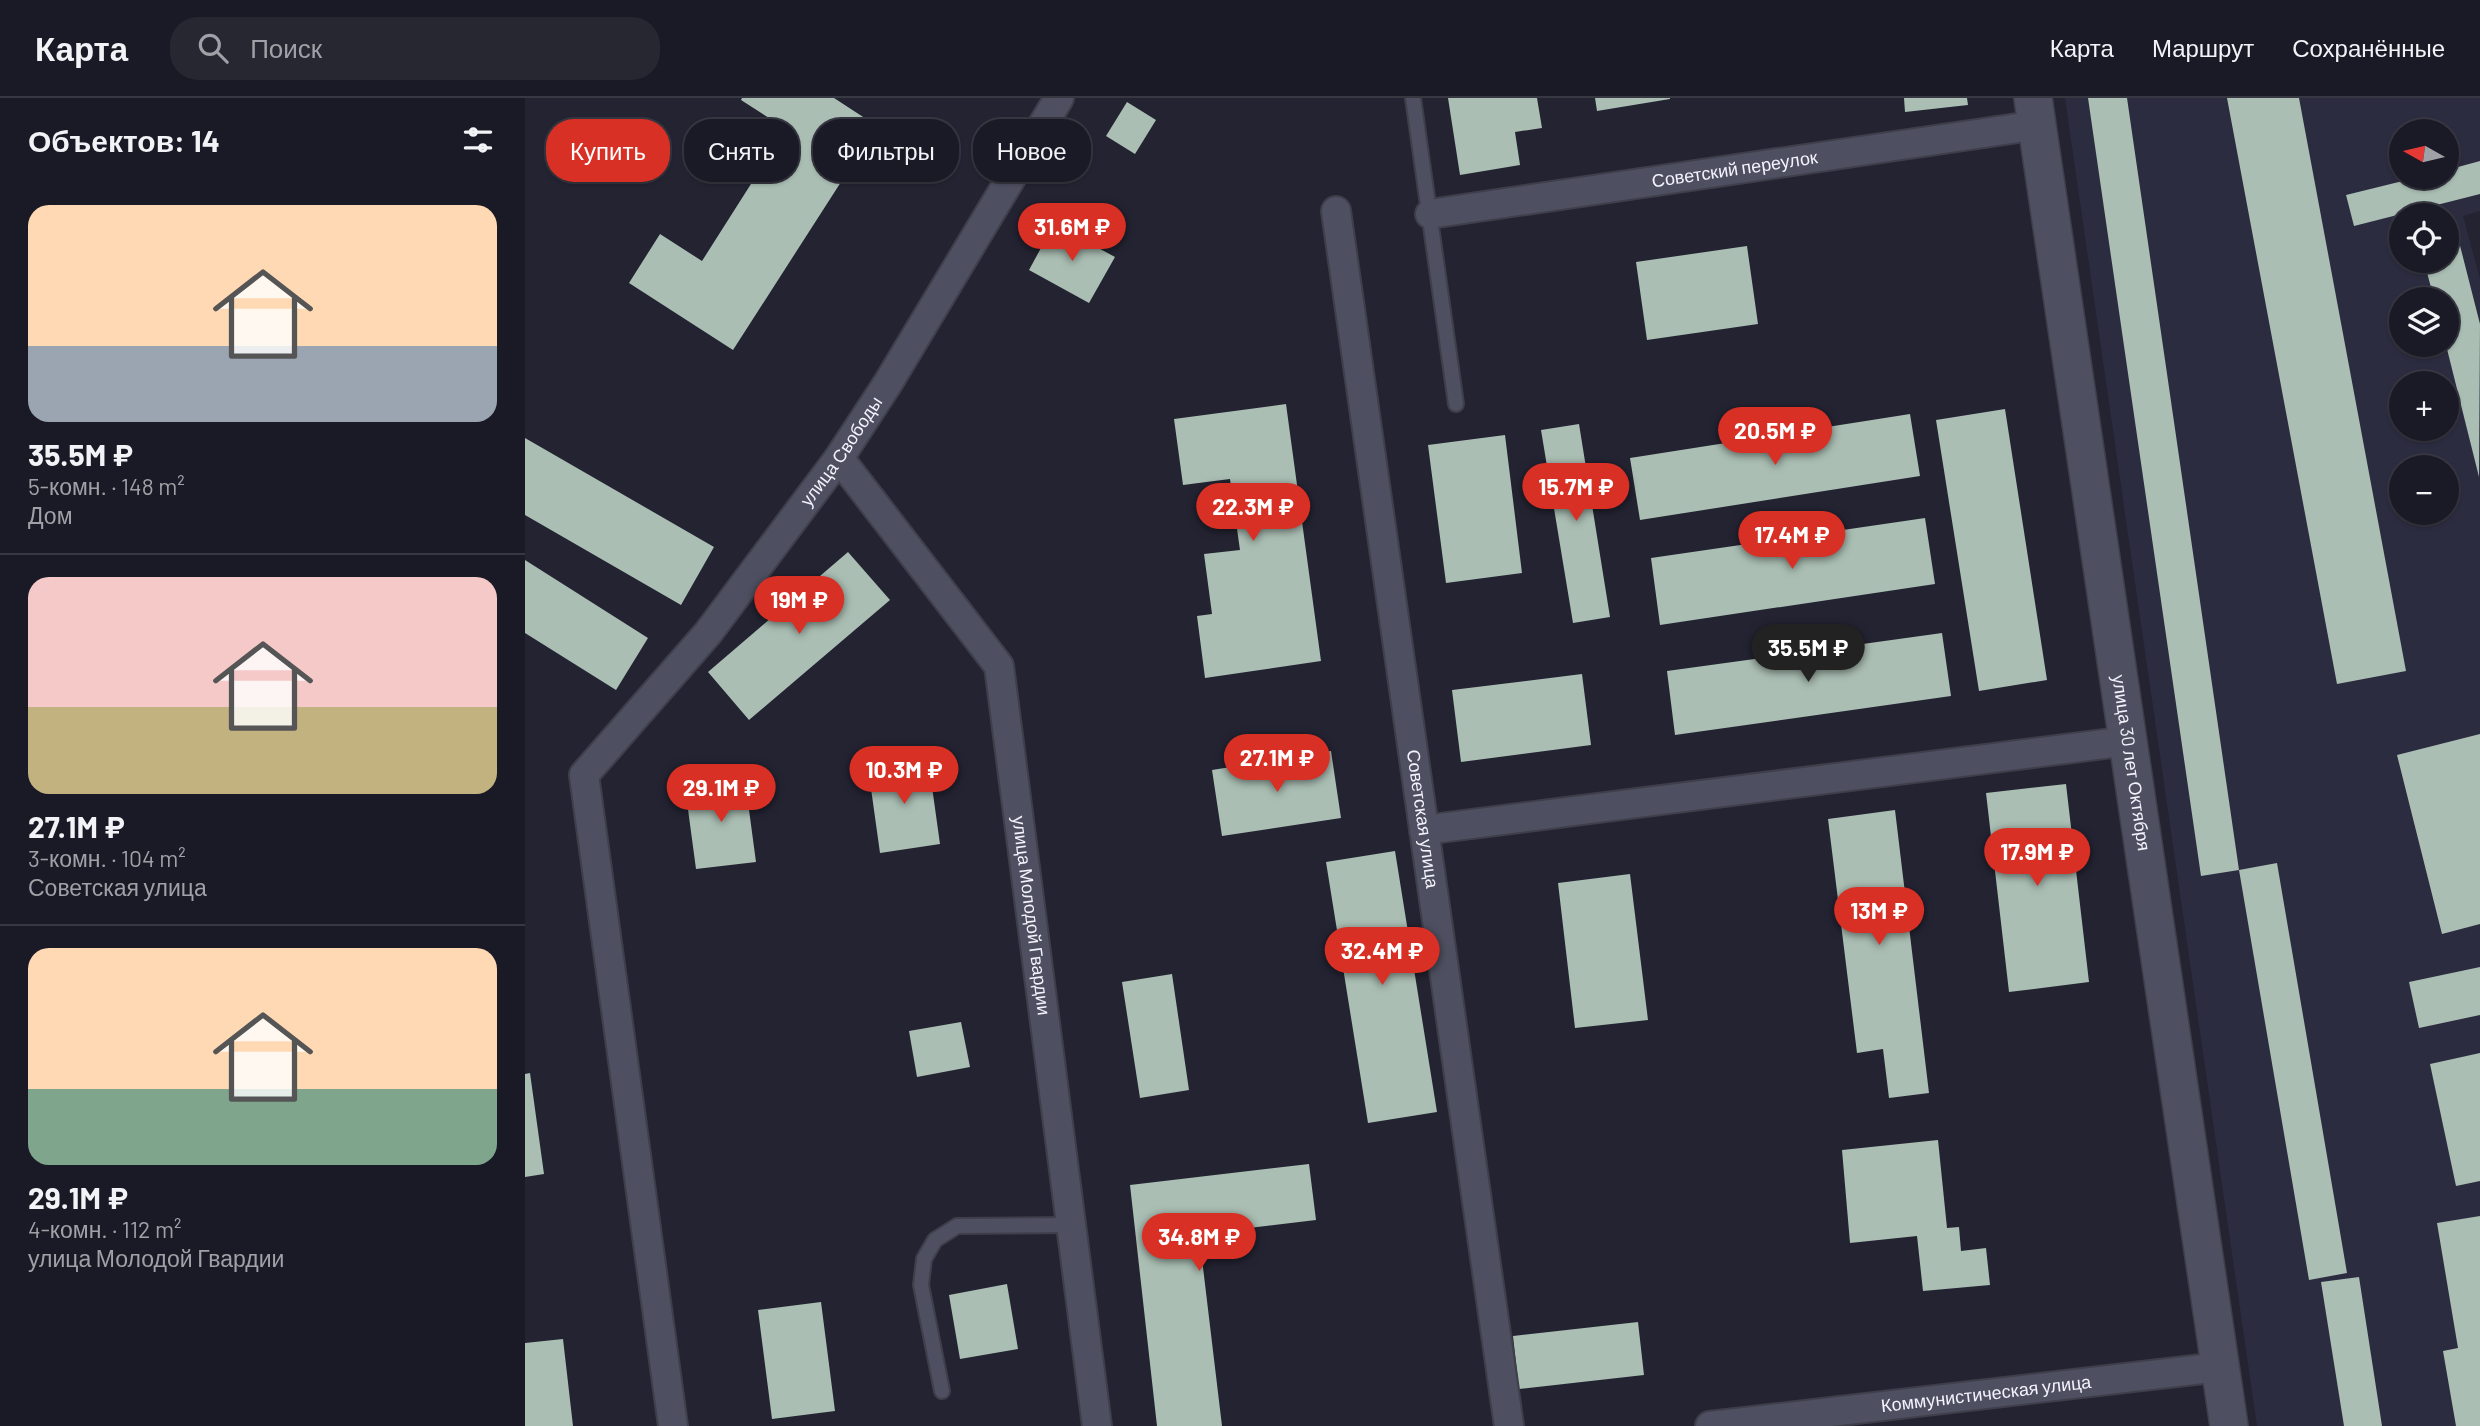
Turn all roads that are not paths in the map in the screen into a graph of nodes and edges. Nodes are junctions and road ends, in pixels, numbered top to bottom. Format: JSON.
{"nodes":[{"id":1,"x":1059,"y":98,"type":"edge"},
{"id":2,"x":1413,"y":98,"type":"edge"},
{"id":3,"x":2035,"y":112,"type":"edge"},
{"id":4,"x":1336,"y":211,"type":"dead end"},
{"id":5,"x":1430,"y":214,"type":"junction"},
{"id":6,"x":1456,"y":404,"type":"dead end"},
{"id":7,"x":839,"y":458,"type":"junction"},
{"id":8,"x":2128,"y":741,"type":"junction"},
{"id":9,"x":1424,"y":830,"type":"junction"},
{"id":10,"x":1071,"y":1225,"type":"junction"},
{"id":11,"x":2220,"y":1367,"type":"junction"},
{"id":12,"x":942,"y":1391,"type":"dead end"},
{"id":13,"x":673,"y":1426,"type":"edge"},
{"id":14,"x":1097,"y":1426,"type":"edge"},
{"id":15,"x":1509,"y":1426,"type":"edge"},
{"id":16,"x":1710,"y":1426,"type":"edge"},
{"id":17,"x":2229,"y":1426,"type":"edge"}],
"edges":[{"from":1,"to":7,"type":"street","name":"улица Свободы"},
{"from":2,"to":5,"type":"lane"},
{"from":3,"to":5,"type":"street","name":"Советский переулок"},
{"from":3,"to":8,"type":"street","name":"улица 30 лет Октября"},
{"from":4,"to":9,"type":"street","name":"Советская улица"},
{"from":5,"to":6,"type":"lane"},
{"from":7,"to":10,"type":"street","name":"улица Молодой Гвардии"},
{"from":7,"to":13,"type":"street","name":"улица Свободы"},
{"from":8,"to":9,"type":"street"},
{"from":8,"to":11,"type":"street","name":"улица 30 лет Октября"},
{"from":9,"to":15,"type":"street","name":"Советская улица"},
{"from":10,"to":12,"type":"lane"},
{"from":10,"to":14,"type":"street","name":"улица Молодой Гвардии"},
{"from":11,"to":16,"type":"street","name":"Коммунистическая улица"},
{"from":11,"to":17,"type":"street","name":"улица 30 лет Октября"}]}
